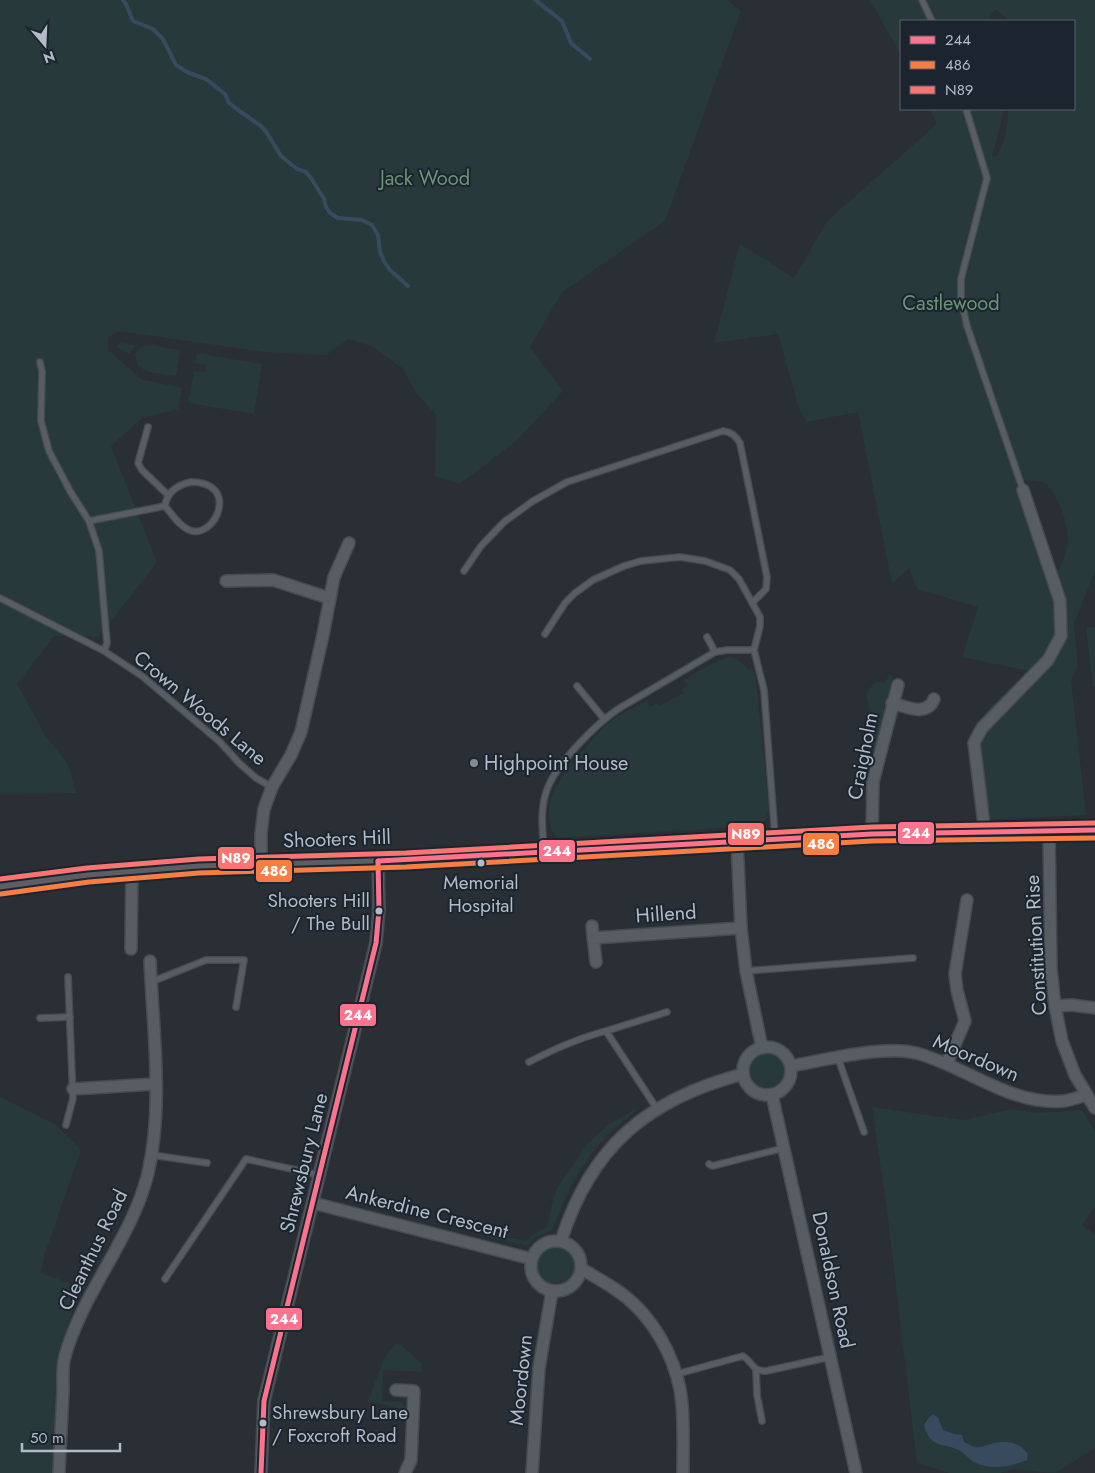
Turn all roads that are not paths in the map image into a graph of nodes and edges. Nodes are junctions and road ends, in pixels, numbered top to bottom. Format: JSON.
{"nodes":[{"id":1,"x":922,"y":0,"type":"edge"},
{"id":2,"x":932,"y":20,"type":"edge"},
{"id":3,"x":966,"y":110,"type":"edge"},
{"id":4,"x":40,"y":362,"type":"dead end"},
{"id":5,"x":148,"y":427,"type":"dead end"},
{"id":6,"x":1023,"y":490,"type":"joint"},
{"id":7,"x":168,"y":496,"type":"junction"},
{"id":8,"x":164,"y":506,"type":"junction"},
{"id":9,"x":89,"y":521,"type":"junction"},
{"id":10,"x":349,"y":543,"type":"dead end"},
{"id":11,"x":464,"y":571,"type":"dead end"},
{"id":12,"x":226,"y":582,"type":"dead end"},
{"id":13,"x":0,"y":598,"type":"edge"},
{"id":14,"x":329,"y":598,"type":"junction"},
{"id":15,"x":753,"y":602,"type":"junction"},
{"id":16,"x":545,"y":634,"type":"dead end"},
{"id":17,"x":706,"y":638,"type":"dead end"},
{"id":18,"x":754,"y":650,"type":"junction"},
{"id":19,"x":104,"y":651,"type":"junction"},
{"id":20,"x":715,"y":652,"type":"junction"},
{"id":21,"x":898,"y":685,"type":"dead end"},
{"id":22,"x":577,"y":686,"type":"dead end"},
{"id":23,"x":934,"y":699,"type":"dead end"},
{"id":24,"x":892,"y":703,"type":"junction"},
{"id":25,"x":604,"y":719,"type":"junction"},
{"id":26,"x":272,"y":787,"type":"junction"},
{"id":27,"x":1095,"y":830,"type":"edge"},
{"id":28,"x":1050,"y":832,"type":"junction"},
{"id":29,"x":985,"y":833,"type":"junction"},
{"id":30,"x":872,"y":834,"type":"junction"},
{"id":31,"x":775,"y":838,"type":"junction"},
{"id":32,"x":737,"y":841,"type":"junction"},
{"id":33,"x":544,"y":853,"type":"junction"},
{"id":34,"x":378,"y":861,"type":"junction"},
{"id":35,"x":261,"y":864,"type":"junction"},
{"id":36,"x":132,"y":870,"type":"junction"},
{"id":37,"x":0,"y":887,"type":"edge"},
{"id":38,"x":967,"y":900,"type":"dead end"},
{"id":39,"x":741,"y":928,"type":"junction"},
{"id":40,"x":131,"y":949,"type":"dead end"},
{"id":41,"x":913,"y":958,"type":"dead end"},
{"id":42,"x":150,"y":961,"type":"dead end"},
{"id":43,"x":596,"y":962,"type":"dead end"},
{"id":44,"x":746,"y":971,"type":"junction"},
{"id":45,"x":68,"y":976,"type":"dead end"},
{"id":46,"x":151,"y":982,"type":"junction"},
{"id":47,"x":1055,"y":1006,"type":"junction"},
{"id":48,"x":236,"y":1007,"type":"dead end"},
{"id":49,"x":1095,"y":1008,"type":"edge"},
{"id":50,"x":667,"y":1012,"type":"dead end"},
{"id":51,"x":70,"y":1017,"type":"junction"},
{"id":52,"x":40,"y":1018,"type":"dead end"},
{"id":53,"x":606,"y":1030,"type":"junction"},
{"id":54,"x":762,"y":1048,"type":"junction"},
{"id":55,"x":838,"y":1058,"type":"junction"},
{"id":56,"x":529,"y":1062,"type":"dead end"},
{"id":57,"x":947,"y":1064,"type":"junction"},
{"id":58,"x":791,"y":1066,"type":"junction"},
{"id":59,"x":743,"y":1074,"type":"junction"},
{"id":60,"x":155,"y":1084,"type":"junction"},
{"id":61,"x":73,"y":1089,"type":"junction"},
{"id":62,"x":772,"y":1095,"type":"junction"},
{"id":63,"x":1086,"y":1095,"type":"junction"},
{"id":64,"x":1095,"y":1108,"type":"edge"},
{"id":65,"x":657,"y":1109,"type":"junction"},
{"id":66,"x":66,"y":1125,"type":"dead end"},
{"id":67,"x":864,"y":1132,"type":"dead end"},
{"id":68,"x":784,"y":1148,"type":"junction"},
{"id":69,"x":152,"y":1155,"type":"junction"},
{"id":70,"x":207,"y":1163,"type":"dead end"},
{"id":71,"x":709,"y":1164,"type":"dead end"},
{"id":72,"x":319,"y":1175,"type":"junction"},
{"id":73,"x":313,"y":1202,"type":"junction"},
{"id":74,"x":561,"y":1241,"type":"junction"},
{"id":75,"x":532,"y":1259,"type":"junction"},
{"id":76,"x":582,"y":1269,"type":"junction"},
{"id":77,"x":165,"y":1279,"type":"dead end"},
{"id":78,"x":552,"y":1291,"type":"junction"},
{"id":79,"x":830,"y":1357,"type":"junction"},
{"id":80,"x":756,"y":1370,"type":"junction"},
{"id":81,"x":677,"y":1374,"type":"junction"},
{"id":82,"x":396,"y":1390,"type":"dead end"},
{"id":83,"x":762,"y":1421,"type":"dead end"},
{"id":84,"x":59,"y":1473,"type":"edge"},
{"id":85,"x":261,"y":1473,"type":"edge"},
{"id":86,"x":405,"y":1473,"type":"edge"},
{"id":87,"x":532,"y":1473,"type":"edge"},
{"id":88,"x":683,"y":1473,"type":"edge"},
{"id":89,"x":856,"y":1473,"type":"edge"}],
"edges":[{"from":1,"to":2,"type":"lane"},
{"from":3,"to":6,"type":"lane"},
{"from":4,"to":9,"type":"lane"},
{"from":5,"to":7,"type":"lane"},
{"from":6,"to":29,"type":"street"},
{"from":7,"to":8,"type":"lane"},
{"from":7,"to":8,"type":"lane"},
{"from":8,"to":9,"type":"lane"},
{"from":9,"to":19,"type":"lane"},
{"from":10,"to":14,"type":"street"},
{"from":11,"to":15,"type":"lane"},
{"from":12,"to":14,"type":"street"},
{"from":13,"to":19,"type":"lane","name":"Crown Woods Lane"},
{"from":14,"to":26,"type":"street"},
{"from":15,"to":16,"type":"lane"},
{"from":15,"to":18,"type":"lane"},
{"from":17,"to":20,"type":"lane"},
{"from":18,"to":20,"type":"lane"},
{"from":18,"to":31,"type":"lane"},
{"from":19,"to":26,"type":"lane","name":"Crown Woods Lane"},
{"from":20,"to":25,"type":"lane"},
{"from":21,"to":24,"type":"street","name":"Craigholm"},
{"from":22,"to":25,"type":"lane"},
{"from":23,"to":24,"type":"street"},
{"from":24,"to":30,"type":"street","name":"Craigholm"},
{"from":25,"to":33,"type":"lane"},
{"from":26,"to":35,"type":"street"},
{"from":27,"to":28,"type":"main road","name":"Shooters Hill"},
{"from":28,"to":29,"type":"main road","name":"Shooters Hill"},
{"from":28,"to":47,"type":"street","name":"Constitution Rise"},
{"from":29,"to":30,"type":"main road","name":"Shooters Hill"},
{"from":30,"to":31,"type":"main road","name":"Shooters Hill"},
{"from":31,"to":32,"type":"main road","name":"Shooters Hill"},
{"from":32,"to":33,"type":"main road","name":"Shooters Hill"},
{"from":32,"to":39,"type":"street"},
{"from":33,"to":34,"type":"main road","name":"Shooters Hill"},
{"from":34,"to":35,"type":"main road","name":"Shooters Hill"},
{"from":34,"to":72,"type":"street","name":"Shrewsbury Lane"},
{"from":35,"to":36,"type":"main road","name":"Shooters Hill"},
{"from":36,"to":37,"type":"main road","name":"Shooters Hill"},
{"from":36,"to":40,"type":"street"},
{"from":38,"to":57,"type":"street"},
{"from":39,"to":43,"type":"street","name":"Hillend"},
{"from":39,"to":44,"type":"street"},
{"from":41,"to":44,"type":"lane"},
{"from":42,"to":46,"type":"street","name":"Cleanthus Road"},
{"from":44,"to":54,"type":"street"},
{"from":45,"to":51,"type":"lane"},
{"from":46,"to":48,"type":"lane"},
{"from":46,"to":60,"type":"street","name":"Cleanthus Road"},
{"from":47,"to":49,"type":"street"},
{"from":47,"to":63,"type":"street","name":"Constitution Rise"},
{"from":50,"to":53,"type":"lane"},
{"from":51,"to":52,"type":"lane"},
{"from":51,"to":61,"type":"lane"},
{"from":53,"to":56,"type":"lane"},
{"from":53,"to":65,"type":"lane"},
{"from":54,"to":58,"type":"street"},
{"from":54,"to":59,"type":"street"},
{"from":55,"to":57,"type":"street","name":"Moordown"},
{"from":55,"to":58,"type":"street","name":"Moordown"},
{"from":55,"to":67,"type":"lane"},
{"from":57,"to":63,"type":"street","name":"Moordown"},
{"from":58,"to":62,"type":"street"},
{"from":59,"to":62,"type":"street"},
{"from":59,"to":65,"type":"street"},
{"from":60,"to":61,"type":"street"},
{"from":60,"to":69,"type":"street","name":"Cleanthus Road"},
{"from":61,"to":66,"type":"lane"},
{"from":62,"to":68,"type":"street","name":"Donaldson Road"},
{"from":63,"to":64,"type":"street","name":"Constitution Rise"},
{"from":65,"to":74,"type":"street"},
{"from":68,"to":71,"type":"lane"},
{"from":68,"to":79,"type":"street","name":"Donaldson Road"},
{"from":69,"to":70,"type":"lane"},
{"from":69,"to":84,"type":"street","name":"Cleanthus Road"},
{"from":72,"to":73,"type":"street","name":"Shrewsbury Lane"},
{"from":72,"to":77,"type":"lane"},
{"from":73,"to":75,"type":"street","name":"Ankerdine Crescent"},
{"from":73,"to":85,"type":"street","name":"Shrewsbury Lane"},
{"from":74,"to":75,"type":"street"},
{"from":74,"to":76,"type":"street"},
{"from":75,"to":78,"type":"street"},
{"from":76,"to":78,"type":"street"},
{"from":76,"to":81,"type":"street"},
{"from":78,"to":87,"type":"street","name":"Moordown"},
{"from":79,"to":80,"type":"lane"},
{"from":79,"to":89,"type":"street","name":"Donaldson Road"},
{"from":80,"to":81,"type":"lane"},
{"from":80,"to":83,"type":"lane"},
{"from":81,"to":88,"type":"street"},
{"from":82,"to":86,"type":"street"}]}
